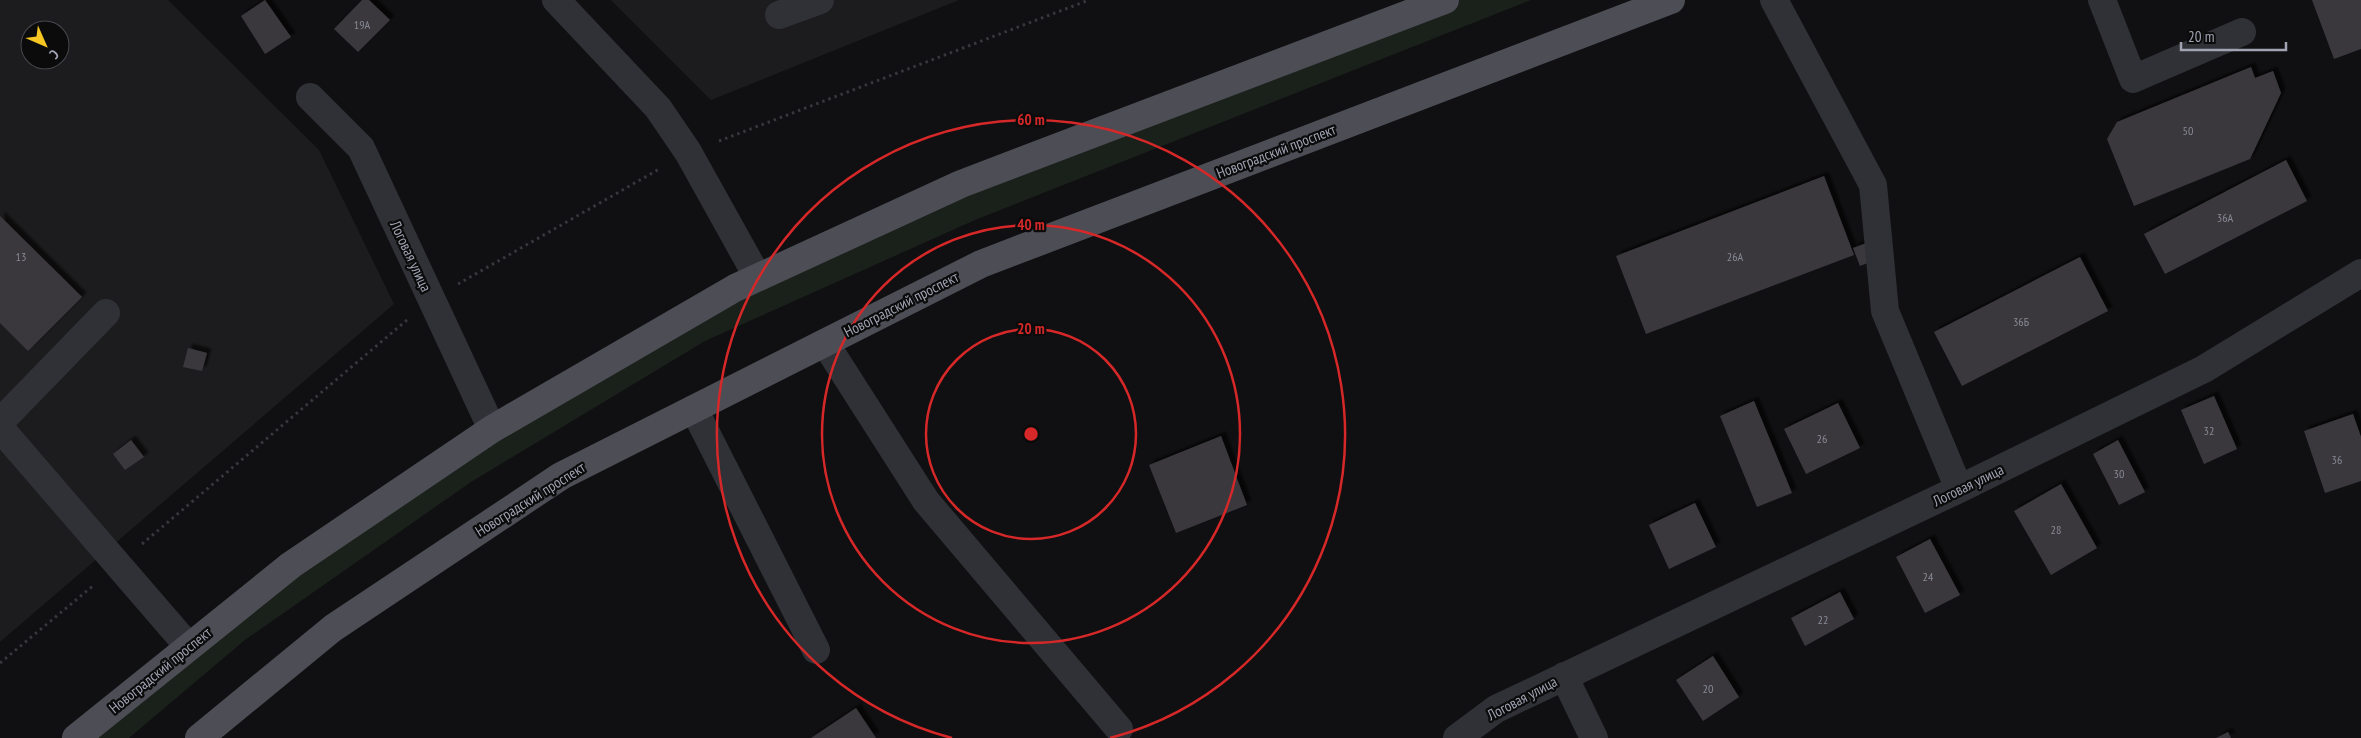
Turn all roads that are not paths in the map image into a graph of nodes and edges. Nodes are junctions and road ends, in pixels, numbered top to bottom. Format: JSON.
{"nodes":[{"id":1,"x":556,"y":0,"type":"edge"},
{"id":2,"x":820,"y":0,"type":"edge"},
{"id":3,"x":1445,"y":0,"type":"edge"},
{"id":4,"x":1671,"y":0,"type":"edge"},
{"id":5,"x":1774,"y":0,"type":"edge"},
{"id":6,"x":2102,"y":0,"type":"edge"},
{"id":7,"x":779,"y":15,"type":"dead end"},
{"id":8,"x":2242,"y":32,"type":"dead end"},
{"id":9,"x":310,"y":97,"type":"dead end"},
{"id":10,"x":2361,"y":273,"type":"edge"},
{"id":11,"x":757,"y":276,"type":"junction"},
{"id":12,"x":106,"y":313,"type":"dead end"},
{"id":13,"x":826,"y":342,"type":"junction"},
{"id":14,"x":694,"y":408,"type":"junction"},
{"id":15,"x":0,"y":422,"type":"edge"},
{"id":16,"x":0,"y":428,"type":"edge"},
{"id":17,"x":492,"y":429,"type":"junction"},
{"id":18,"x":1959,"y":489,"type":"junction"},
{"id":19,"x":189,"y":647,"type":"junction"},
{"id":20,"x":816,"y":650,"type":"dead end"},
{"id":21,"x":1564,"y":676,"type":"junction"},
{"id":22,"x":1119,"y":729,"type":"dead end"},
{"id":23,"x":76,"y":738,"type":"edge"},
{"id":24,"x":199,"y":738,"type":"edge"},
{"id":25,"x":1457,"y":738,"type":"edge"},
{"id":26,"x":1594,"y":738,"type":"edge"}],
"edges":[{"from":1,"to":11,"type":"street"},
{"from":2,"to":7,"type":"street"},
{"from":3,"to":11,"type":"main road","name":"Новоградский проспект"},
{"from":4,"to":13,"type":"main road","name":"Новоградский проспект"},
{"from":5,"to":18,"type":"street"},
{"from":6,"to":8,"type":"street"},
{"from":9,"to":17,"type":"street","name":"Логовая улица"},
{"from":10,"to":18,"type":"street","name":"Логовая улица"},
{"from":11,"to":17,"type":"main road","name":"Новоградский проспект"},
{"from":12,"to":15,"type":"street"},
{"from":13,"to":14,"type":"main road","name":"Новоградский проспект"},
{"from":13,"to":22,"type":"street"},
{"from":14,"to":20,"type":"street"},
{"from":14,"to":24,"type":"main road","name":"Новоградский проспект"},
{"from":16,"to":19,"type":"street"},
{"from":17,"to":19,"type":"main road","name":"Новоградский проспект"},
{"from":18,"to":21,"type":"street","name":"Логовая улица"},
{"from":19,"to":23,"type":"main road","name":"Новоградский проспект"},
{"from":21,"to":25,"type":"street","name":"Логовая улица"},
{"from":21,"to":26,"type":"street","name":"Логовая улица"}]}
